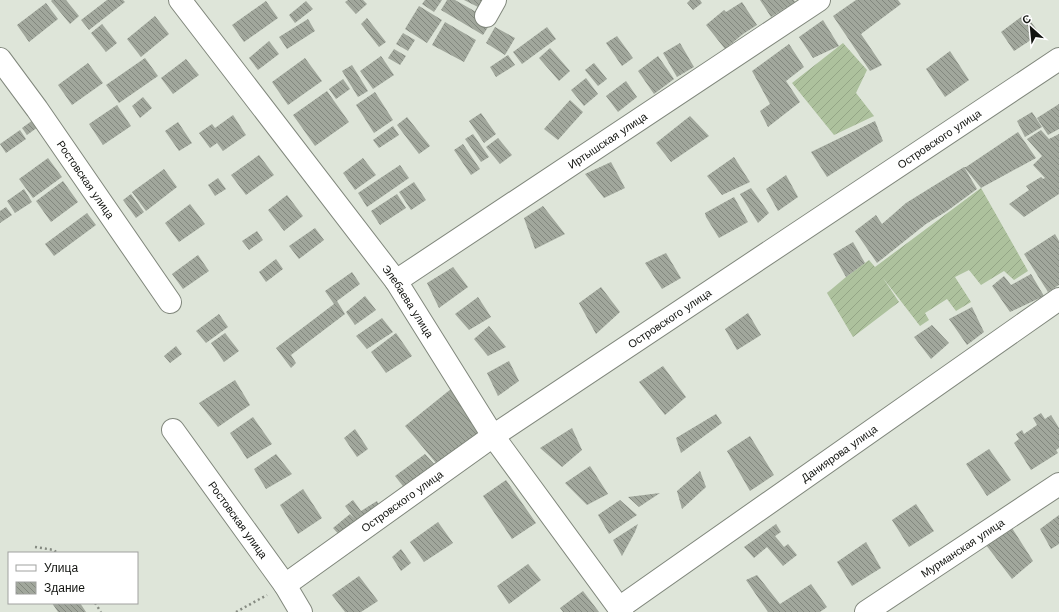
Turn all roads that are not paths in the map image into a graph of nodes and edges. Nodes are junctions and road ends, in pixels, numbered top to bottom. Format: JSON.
{"nodes":[{"id":1,"x":180,"y":0,"type":"edge"},
{"id":2,"x":818,"y":0,"type":"edge"},
{"id":3,"x":0,"y":58,"type":"edge"},
{"id":4,"x":1059,"y":59,"type":"edge"},
{"id":5,"x":396,"y":281,"type":"junction"},
{"id":6,"x":1059,"y":299,"type":"edge"},
{"id":7,"x":170,"y":302,"type":"dead end"},
{"id":8,"x":173,"y":430,"type":"dead end"},
{"id":9,"x":493,"y":436,"type":"junction"},
{"id":10,"x":1059,"y":484,"type":"edge"},
{"id":11,"x":285,"y":585,"type":"junction"},
{"id":12,"x":621,"y":610,"type":"edge"},
{"id":13,"x":301,"y":612,"type":"edge"},
{"id":14,"x":866,"y":612,"type":"edge"}],
"edges":[{"from":1,"to":5,"type":"street","name":"Элебаева улица"},
{"from":2,"to":5,"type":"street","name":"Иртышская улица"},
{"from":3,"to":7,"type":"street","name":"Ростовская улица"},
{"from":4,"to":9,"type":"street","name":"Островского улица"},
{"from":5,"to":9,"type":"street","name":"Элебаева улица"},
{"from":6,"to":12,"type":"street","name":"Даниярова улица"},
{"from":8,"to":11,"type":"street","name":"Ростовская улица"},
{"from":9,"to":11,"type":"street","name":"Островского улица"},
{"from":9,"to":12,"type":"street","name":"Элебаева улица"},
{"from":10,"to":14,"type":"street","name":"Мурманская улица"},
{"from":11,"to":13,"type":"street","name":"Ростовская улица"}]}
